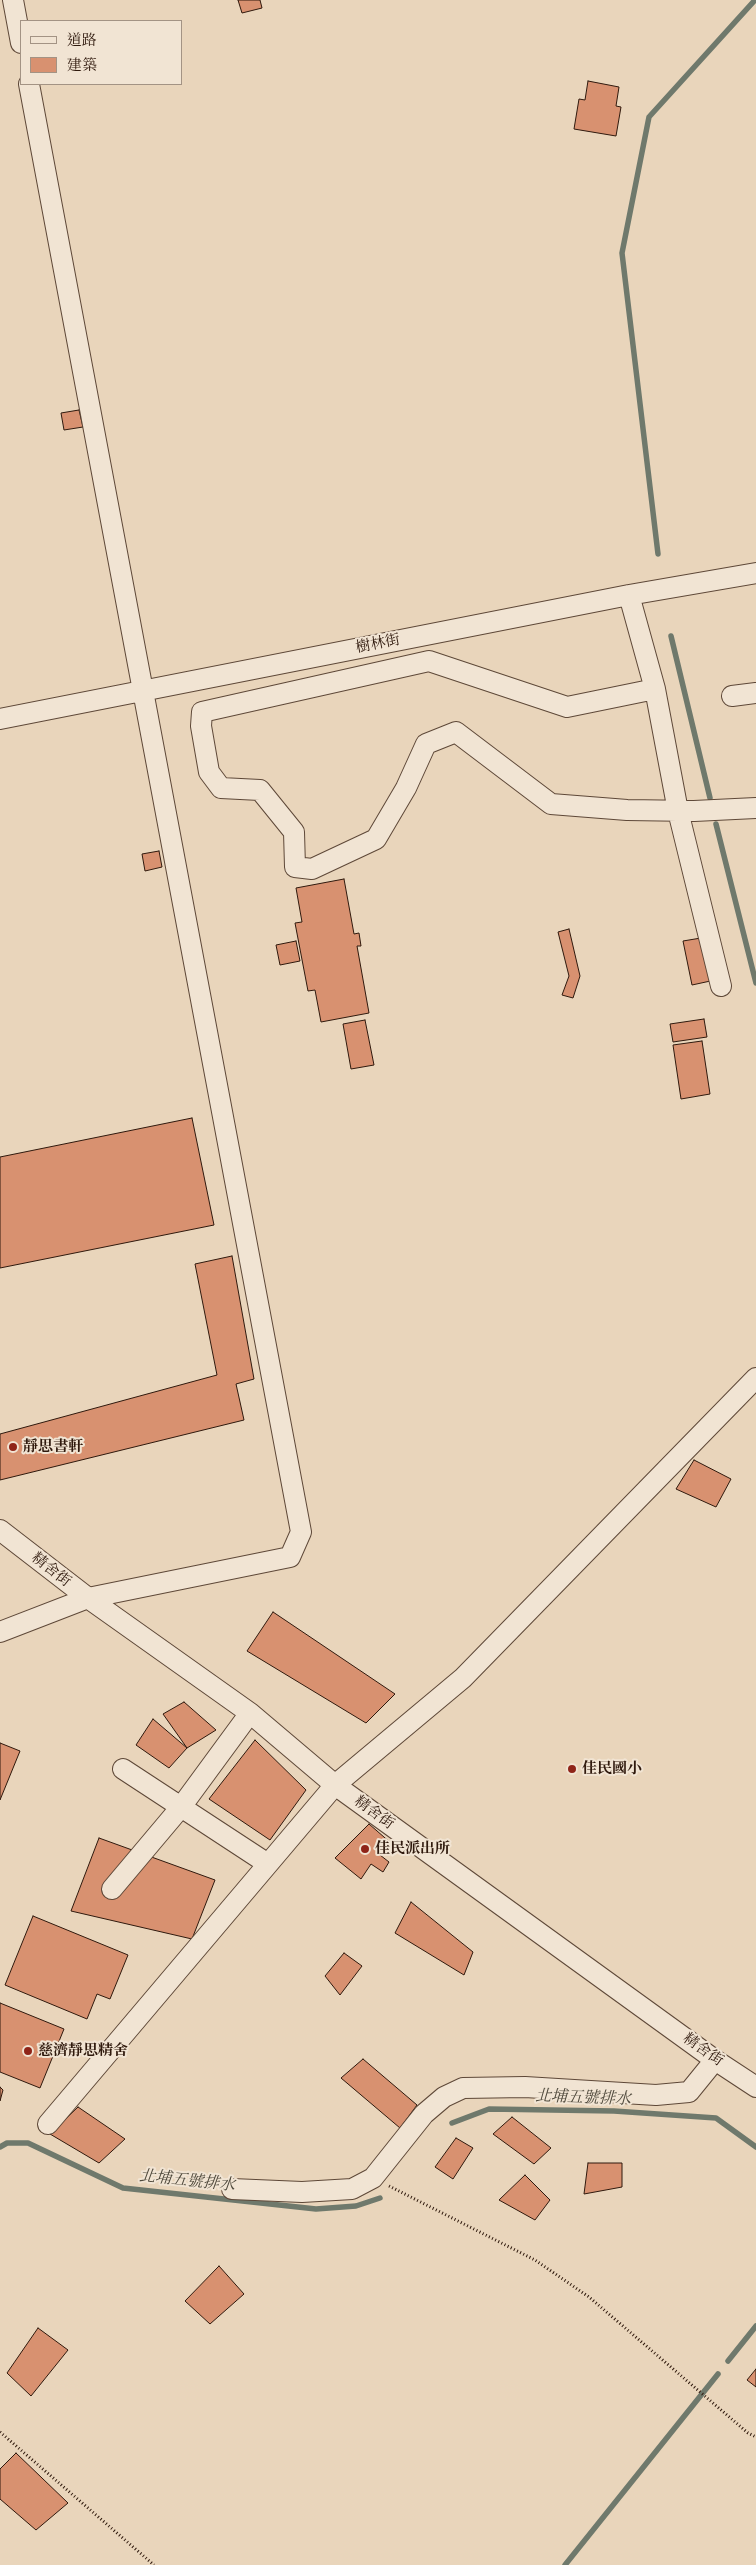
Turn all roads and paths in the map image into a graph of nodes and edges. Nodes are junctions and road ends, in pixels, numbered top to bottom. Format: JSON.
{"nodes":[{"id":1,"x":13,"y":0,"type":"edge"},
{"id":2,"x":20,"y":38,"type":"edge"},
{"id":3,"x":29,"y":85,"type":"edge"},
{"id":4,"x":756,"y":573,"type":"edge"},
{"id":5,"x":629,"y":595,"type":"junction"},
{"id":6,"x":655,"y":689,"type":"junction"},
{"id":7,"x":145,"y":690,"type":"junction"},
{"id":8,"x":756,"y":693,"type":"edge"},
{"id":9,"x":732,"y":696,"type":"dead end"},
{"id":10,"x":0,"y":719,"type":"edge"},
{"id":11,"x":756,"y":808,"type":"edge"},
{"id":12,"x":678,"y":811,"type":"junction"},
{"id":13,"x":721,"y":986,"type":"dead end"},
{"id":14,"x":756,"y":1378,"type":"edge"},
{"id":15,"x":0,"y":1530,"type":"edge"},
{"id":16,"x":88,"y":1598,"type":"junction"},
{"id":17,"x":0,"y":1632,"type":"edge"},
{"id":18,"x":250,"y":1713,"type":"junction"},
{"id":19,"x":124,"y":1769,"type":"dead end"},
{"id":20,"x":335,"y":1785,"type":"junction"},
{"id":21,"x":181,"y":1807,"type":"junction"},
{"id":22,"x":268,"y":1864,"type":"junction"},
{"id":23,"x":112,"y":1889,"type":"dead end"},
{"id":24,"x":715,"y":2060,"type":"junction"},
{"id":25,"x":756,"y":2087,"type":"edge"},
{"id":26,"x":48,"y":2124,"type":"dead end"},
{"id":27,"x":372,"y":2178,"type":"junction"},
{"id":28,"x":232,"y":2189,"type":"dead end"},
{"id":29,"x":0,"y":2432,"type":"edge"},
{"id":30,"x":756,"y":2437,"type":"edge"},
{"id":31,"x":154,"y":2565,"type":"edge"}],
"edges":[{"from":1,"to":2,"type":"street"},
{"from":3,"to":7,"type":"street"},
{"from":4,"to":5,"type":"street","name":"樹林街"},
{"from":5,"to":6,"type":"street"},
{"from":5,"to":7,"type":"street","name":"樹林街"},
{"from":6,"to":12,"type":"street"},
{"from":6,"to":12,"type":"street"},
{"from":7,"to":10,"type":"street","name":"樹林街"},
{"from":7,"to":16,"type":"street"},
{"from":8,"to":9,"type":"street"},
{"from":11,"to":12,"type":"street"},
{"from":12,"to":13,"type":"street"},
{"from":14,"to":20,"type":"street"},
{"from":15,"to":16,"type":"street","name":"精舍街"},
{"from":16,"to":17,"type":"street"},
{"from":16,"to":18,"type":"street","name":"精舍街"},
{"from":18,"to":20,"type":"street","name":"精舍街"},
{"from":18,"to":21,"type":"street"},
{"from":19,"to":21,"type":"street"},
{"from":20,"to":22,"type":"street"},
{"from":20,"to":24,"type":"street","name":"精舍街"},
{"from":21,"to":22,"type":"street"},
{"from":21,"to":23,"type":"street"},
{"from":22,"to":26,"type":"street"},
{"from":24,"to":25,"type":"street","name":"精舍街"},
{"from":24,"to":27,"type":"street"},
{"from":27,"to":28,"type":"street"},
{"from":27,"to":30,"type":"path"},
{"from":29,"to":31,"type":"path"}]}
